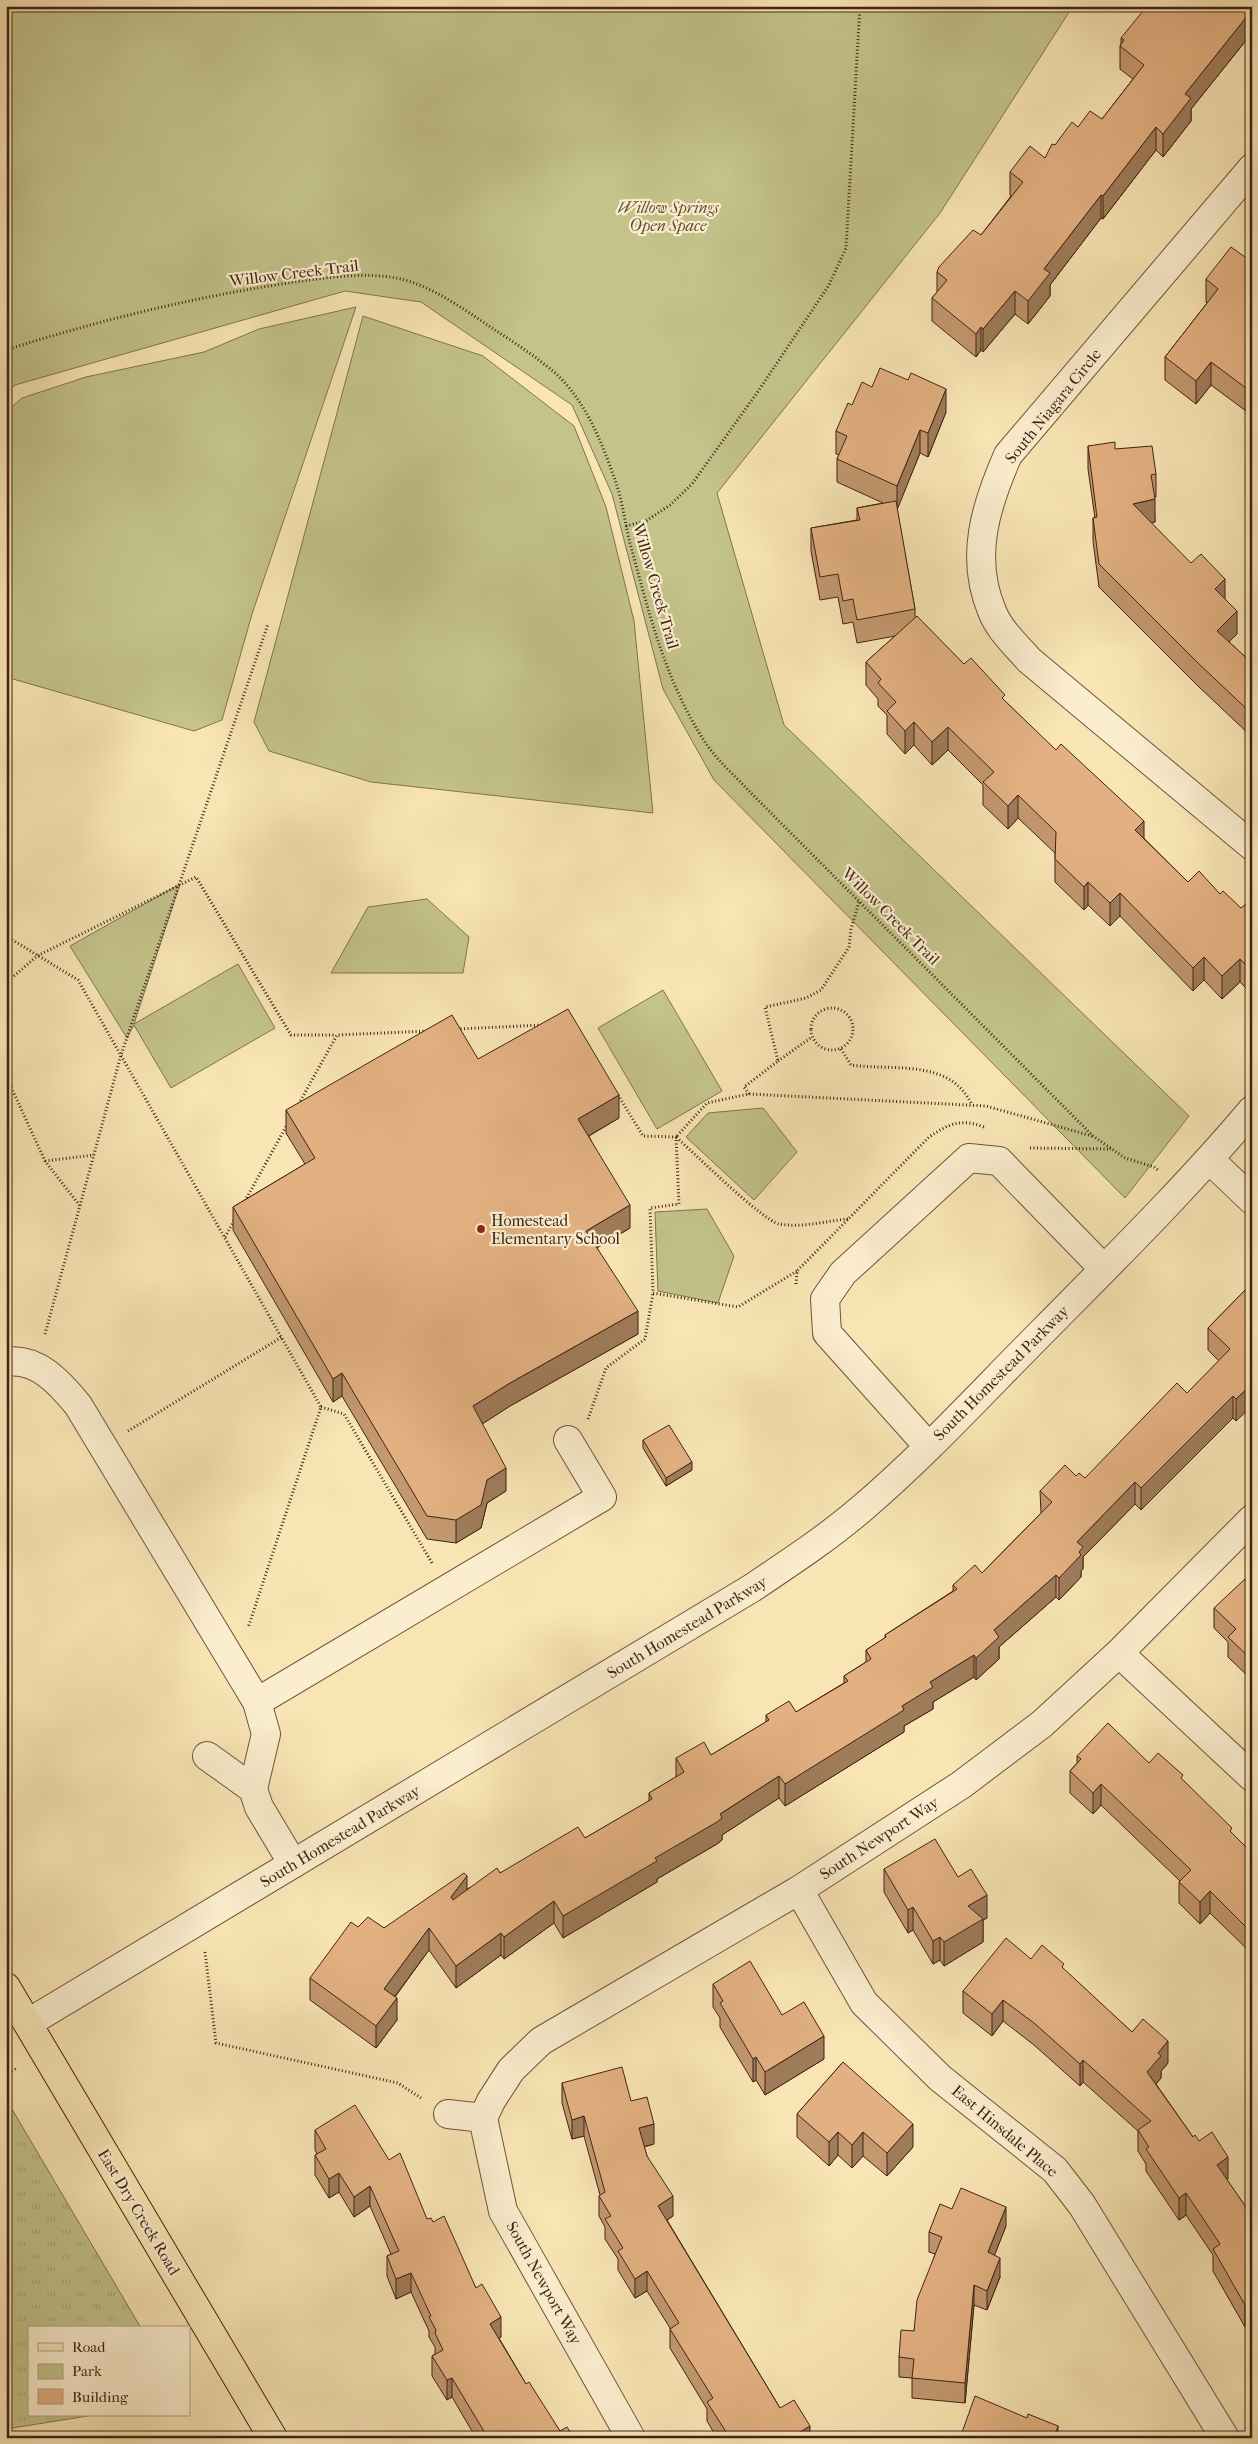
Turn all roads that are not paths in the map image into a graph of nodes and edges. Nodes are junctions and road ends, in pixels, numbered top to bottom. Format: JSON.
{"nodes":[{"id":1,"x":1248,"y":182,"type":"edge"},
{"id":2,"x":1252,"y":846,"type":"edge"},
{"id":3,"x":1252,"y":1110,"type":"edge"},
{"id":4,"x":1209,"y":1159,"type":"junction"},
{"id":5,"x":1252,"y":1200,"type":"edge"},
{"id":6,"x":1104,"y":1269,"type":"junction"},
{"id":7,"x":6,"y":1362,"type":"edge"},
{"id":8,"x":568,"y":1440,"type":"road end"},
{"id":9,"x":928,"y":1446,"type":"junction"},
{"id":10,"x":1252,"y":1519,"type":"edge"},
{"id":11,"x":1119,"y":1653,"type":"junction"},
{"id":12,"x":257,"y":1702,"type":"junction"},
{"id":13,"x":207,"y":1756,"type":"dead end"},
{"id":14,"x":1252,"y":1777,"type":"edge"},
{"id":15,"x":253,"y":1789,"type":"junction"},
{"id":16,"x":293,"y":1864,"type":"junction"},
{"id":17,"x":799,"y":1890,"type":"junction"},
{"id":18,"x":6,"y":1987,"type":"edge"},
{"id":19,"x":28,"y":2023,"type":"junction"},
{"id":20,"x":448,"y":2114,"type":"road end"},
{"id":21,"x":482,"y":2118,"type":"junction"},
{"id":22,"x":273,"y":2438,"type":"edge"},
{"id":23,"x":631,"y":2438,"type":"edge"},
{"id":24,"x":1225,"y":2438,"type":"edge"}],
"edges":[{"from":1,"to":2,"type":"street","name":"South Niagara Circle"},
{"from":3,"to":4,"type":"street","name":"South Homestead Parkway"},
{"from":4,"to":5,"type":"street"},
{"from":4,"to":6,"type":"street","name":"South Homestead Parkway"},
{"from":6,"to":9,"type":"street","name":"South Homestead Parkway"},
{"from":6,"to":9,"type":"street"},
{"from":7,"to":12,"type":"street"},
{"from":8,"to":12,"type":"street"},
{"from":9,"to":16,"type":"street","name":"South Homestead Parkway"},
{"from":10,"to":11,"type":"street","name":"South Newport Way"},
{"from":11,"to":14,"type":"street"},
{"from":11,"to":17,"type":"street","name":"South Newport Way"},
{"from":12,"to":15,"type":"street"},
{"from":13,"to":15,"type":"street"},
{"from":15,"to":16,"type":"street"},
{"from":16,"to":19,"type":"street","name":"South Homestead Parkway"},
{"from":17,"to":21,"type":"street","name":"South Newport Way"},
{"from":17,"to":24,"type":"street","name":"East Hinsdale Place"},
{"from":18,"to":19,"type":"main road","name":"East Dry Creek Road"},
{"from":19,"to":22,"type":"main road","name":"East Dry Creek Road"},
{"from":20,"to":21,"type":"street"},
{"from":21,"to":23,"type":"street","name":"South Newport Way"}]}
